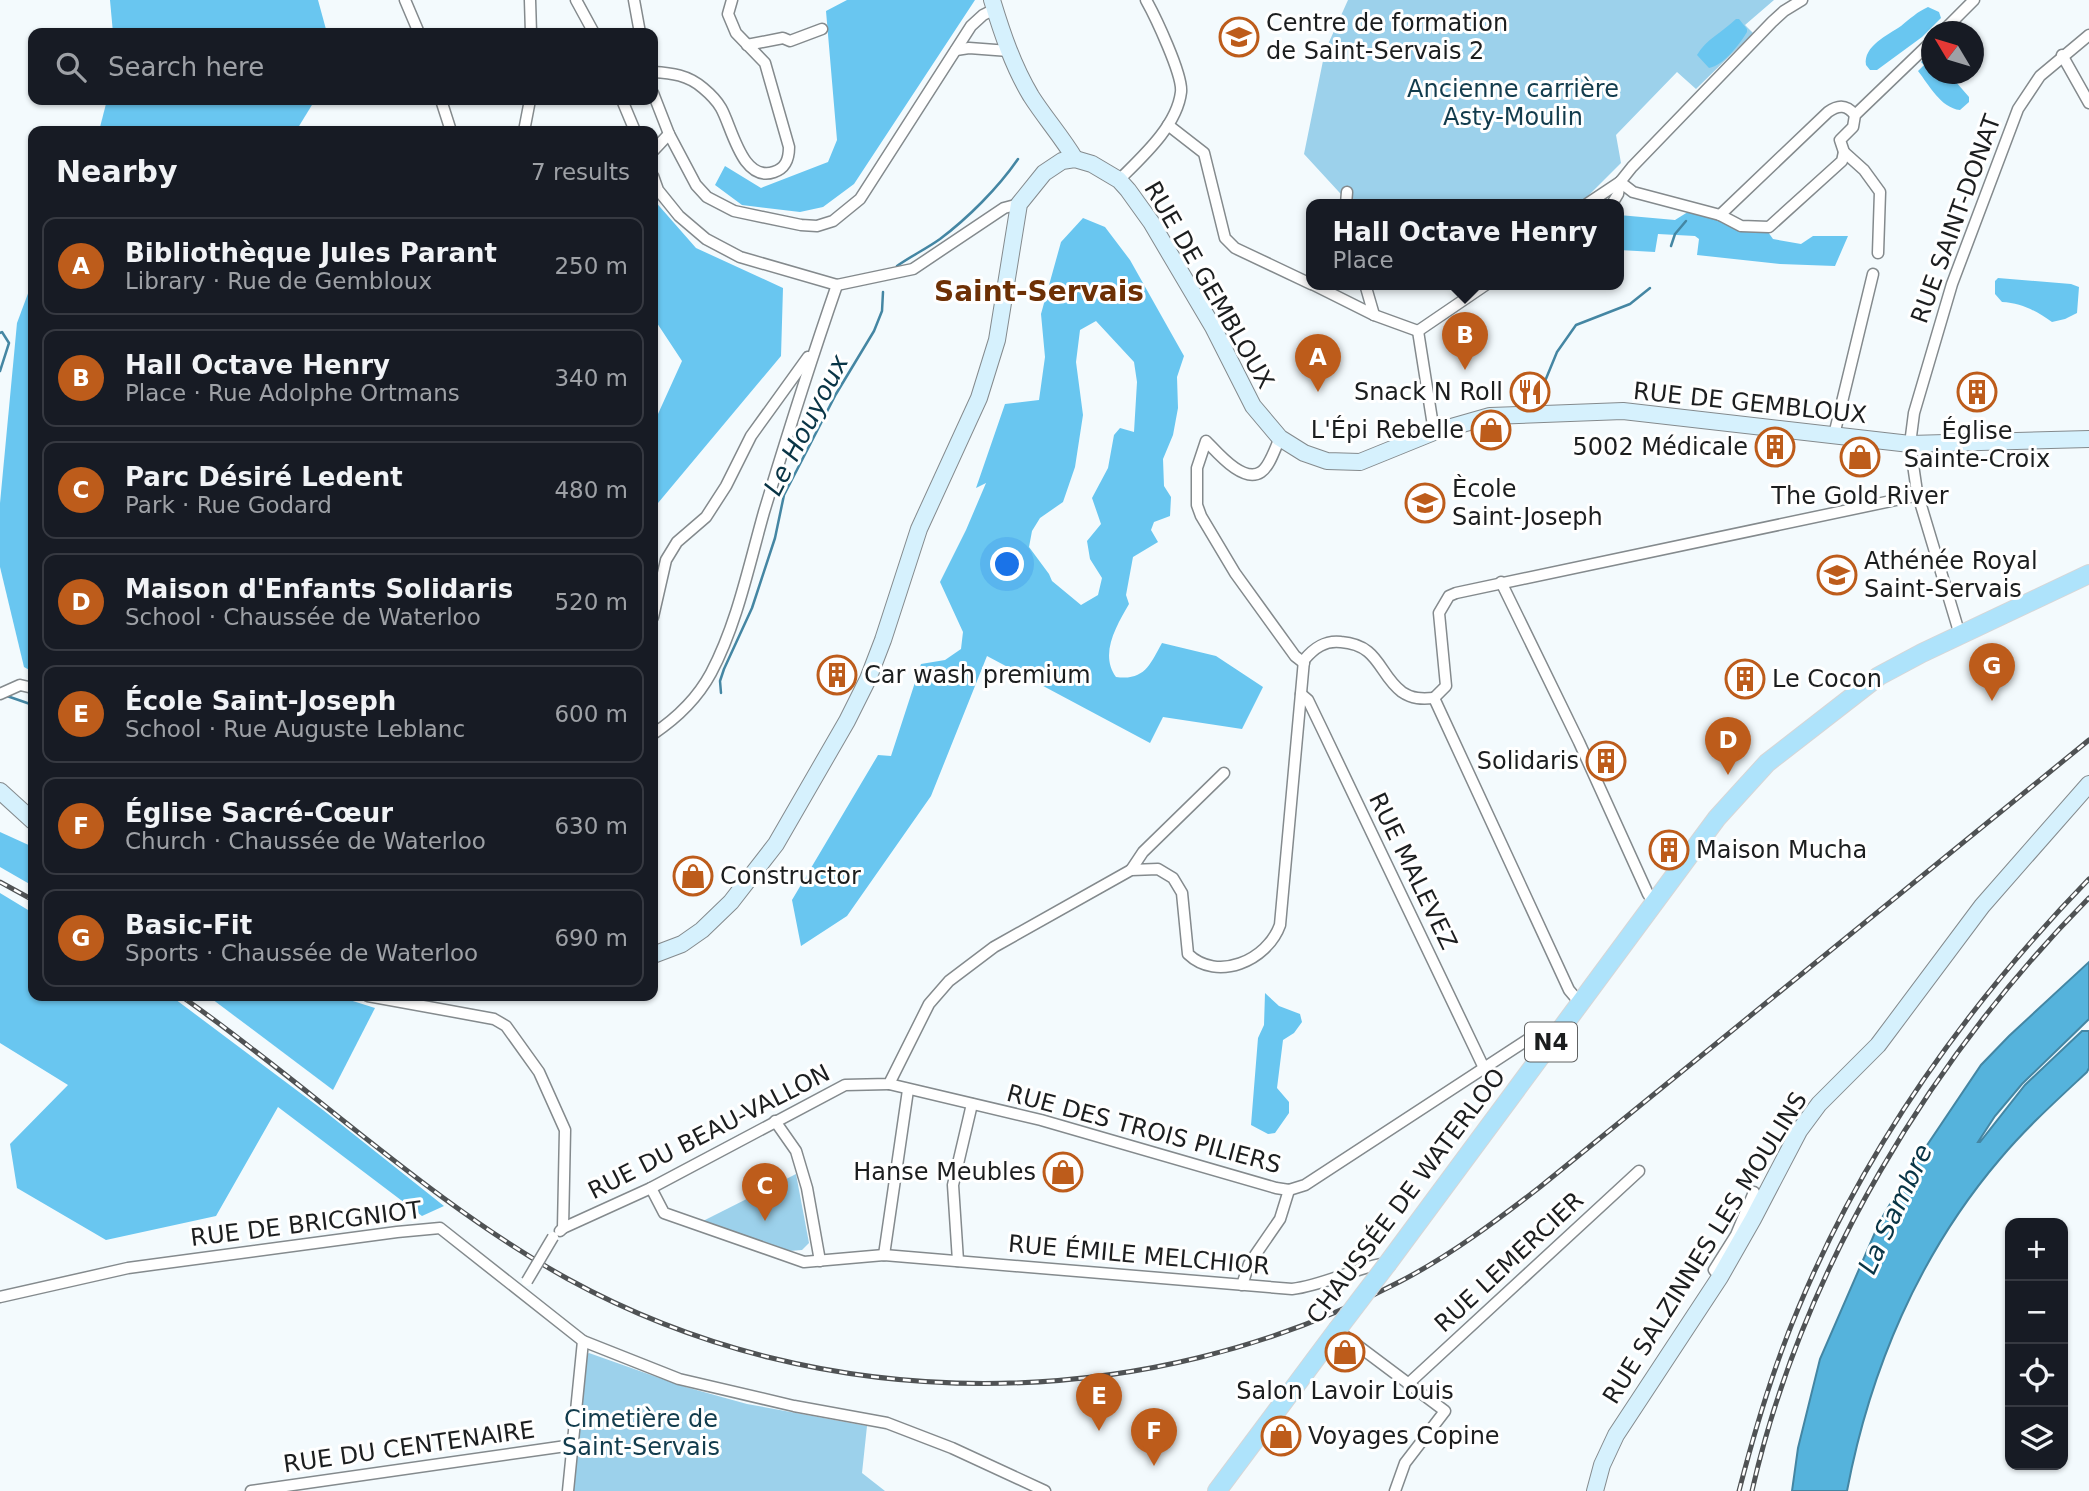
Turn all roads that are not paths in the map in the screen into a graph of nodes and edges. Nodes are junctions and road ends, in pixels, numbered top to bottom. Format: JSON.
{"nodes":[{"id":1,"x":405,"y":0,"type":"edge"},
{"id":2,"x":530,"y":0,"type":"edge"},
{"id":3,"x":576,"y":0,"type":"edge"},
{"id":4,"x":634,"y":0,"type":"edge"},
{"id":5,"x":732,"y":0,"type":"edge"},
{"id":6,"x":1146,"y":0,"type":"edge"},
{"id":7,"x":1802,"y":0,"type":"edge"},
{"id":8,"x":1974,"y":0,"type":"edge"},
{"id":9,"x":993,"y":5,"type":"edge"},
{"id":10,"x":1953,"y":21,"type":"edge"},
{"id":11,"x":417,"y":28,"type":"edge"},
{"id":12,"x":531,"y":28,"type":"edge"},
{"id":13,"x":591,"y":28,"type":"edge"},
{"id":14,"x":639,"y":28,"type":"edge"},
{"id":15,"x":822,"y":29,"type":"dead end"},
{"id":16,"x":2089,"y":35,"type":"edge"},
{"id":17,"x":747,"y":45,"type":"junction"},
{"id":18,"x":956,"y":50,"type":"junction"},
{"id":19,"x":1009,"y":51,"type":"junction"},
{"id":20,"x":1921,"y":51,"type":"edge"},
{"id":21,"x":2062,"y":55,"type":"junction"},
{"id":22,"x":658,"y":72,"type":"edge"},
{"id":23,"x":2089,"y":103,"type":"edge"},
{"id":24,"x":443,"y":105,"type":"edge"},
{"id":25,"x":529,"y":105,"type":"edge"},
{"id":26,"x":624,"y":105,"type":"edge"},
{"id":27,"x":658,"y":105,"type":"edge"},
{"id":28,"x":1855,"y":115,"type":"junction"},
{"id":29,"x":1168,"y":125,"type":"junction"},
{"id":30,"x":449,"y":126,"type":"edge"},
{"id":31,"x":525,"y":126,"type":"edge"},
{"id":32,"x":633,"y":126,"type":"edge"},
{"id":33,"x":669,"y":134,"type":"junction"},
{"id":34,"x":658,"y":146,"type":"edge"},
{"id":35,"x":1844,"y":152,"type":"junction"},
{"id":36,"x":1076,"y":159,"type":"junction"},
{"id":37,"x":1119,"y":180,"type":"junction"},
{"id":38,"x":1620,"y":182,"type":"junction"},
{"id":39,"x":658,"y":190,"type":"edge"},
{"id":40,"x":1594,"y":199,"type":"edge"},
{"id":41,"x":1615,"y":199,"type":"edge"},
{"id":42,"x":1019,"y":204,"type":"junction"},
{"id":43,"x":1720,"y":215,"type":"junction"},
{"id":44,"x":1878,"y":253,"type":"dead end"},
{"id":45,"x":1873,"y":274,"type":"dead end"},
{"id":46,"x":1306,"y":282,"type":"edge"},
{"id":47,"x":837,"y":285,"type":"junction"},
{"id":48,"x":1323,"y":290,"type":"edge"},
{"id":49,"x":1367,"y":290,"type":"edge"},
{"id":50,"x":1478,"y":290,"type":"edge"},
{"id":51,"x":1374,"y":315,"type":"junction"},
{"id":52,"x":1418,"y":331,"type":"junction"},
{"id":53,"x":819,"y":338,"type":"junction"},
{"id":54,"x":1434,"y":432,"type":"junction"},
{"id":55,"x":1834,"y":435,"type":"junction"},
{"id":56,"x":1280,"y":438,"type":"junction"},
{"id":57,"x":2089,"y":439,"type":"edge"},
{"id":58,"x":1910,"y":444,"type":"junction"},
{"id":59,"x":1917,"y":492,"type":"junction"},
{"id":60,"x":2089,"y":574,"type":"edge"},
{"id":61,"x":1501,"y":582,"type":"junction"},
{"id":62,"x":658,"y":595,"type":"edge"},
{"id":63,"x":1960,"y":635,"type":"junction"},
{"id":64,"x":1304,"y":663,"type":"junction"},
{"id":65,"x":28,"y":687,"type":"edge"},
{"id":66,"x":0,"y":694,"type":"edge"},
{"id":67,"x":1301,"y":694,"type":"junction"},
{"id":68,"x":1434,"y":698,"type":"junction"},
{"id":69,"x":658,"y":731,"type":"edge"},
{"id":70,"x":1224,"y":773,"type":"dead end"},
{"id":71,"x":2089,"y":784,"type":"edge"},
{"id":72,"x":0,"y":791,"type":"edge"},
{"id":73,"x":28,"y":816,"type":"edge"},
{"id":74,"x":1131,"y":870,"type":"junction"},
{"id":75,"x":1654,"y":902,"type":"junction"},
{"id":76,"x":658,"y":953,"type":"edge"},
{"id":77,"x":387,"y":1001,"type":"edge"},
{"id":78,"x":1580,"y":1003,"type":"junction"},
{"id":79,"x":1555,"y":1037,"type":"junction"},
{"id":80,"x":1484,"y":1068,"type":"junction"},
{"id":81,"x":889,"y":1084,"type":"junction"},
{"id":82,"x":908,"y":1090,"type":"junction"},
{"id":83,"x":972,"y":1104,"type":"junction"},
{"id":84,"x":775,"y":1121,"type":"junction"},
{"id":85,"x":1639,"y":1171,"type":"dead end"},
{"id":86,"x":651,"y":1188,"type":"junction"},
{"id":87,"x":1289,"y":1190,"type":"junction"},
{"id":88,"x":1754,"y":1192,"type":"dead end"},
{"id":89,"x":563,"y":1228,"type":"junction"},
{"id":90,"x":884,"y":1255,"type":"junction"},
{"id":91,"x":820,"y":1261,"type":"junction"},
{"id":92,"x":958,"y":1261,"type":"junction"},
{"id":93,"x":1388,"y":1263,"type":"junction"},
{"id":94,"x":1720,"y":1277,"type":"junction"},
{"id":95,"x":1242,"y":1285,"type":"junction"},
{"id":96,"x":523,"y":1286,"type":"junction"},
{"id":97,"x":0,"y":1297,"type":"edge"},
{"id":98,"x":1337,"y":1330,"type":"junction"},
{"id":99,"x":583,"y":1341,"type":"junction"},
{"id":100,"x":1408,"y":1384,"type":"junction"},
{"id":101,"x":573,"y":1446,"type":"junction"},
{"id":102,"x":251,"y":1491,"type":"edge"},
{"id":103,"x":568,"y":1491,"type":"edge"},
{"id":104,"x":1045,"y":1491,"type":"edge"},
{"id":105,"x":1217,"y":1491,"type":"edge"},
{"id":106,"x":1395,"y":1491,"type":"edge"},
{"id":107,"x":1595,"y":1491,"type":"edge"}],
"edges":[{"from":1,"to":11,"type":"street"},
{"from":2,"to":12,"type":"street"},
{"from":3,"to":13,"type":"street"},
{"from":4,"to":14,"type":"street"},
{"from":5,"to":17,"type":"street"},
{"from":6,"to":29,"type":"street"},
{"from":7,"to":38,"type":"street"},
{"from":8,"to":10,"type":"street"},
{"from":9,"to":18,"type":"street"},
{"from":9,"to":19,"type":"main road"},
{"from":15,"to":17,"type":"street"},
{"from":16,"to":21,"type":"street","name":"RUE SAINT-DONAT"},
{"from":17,"to":22,"type":"street"},
{"from":18,"to":19,"type":"street"},
{"from":18,"to":33,"type":"street"},
{"from":19,"to":36,"type":"main road"},
{"from":20,"to":28,"type":"street"},
{"from":21,"to":23,"type":"street"},
{"from":21,"to":58,"type":"street","name":"RUE SAINT-DONAT"},
{"from":24,"to":30,"type":"street"},
{"from":25,"to":31,"type":"street"},
{"from":26,"to":32,"type":"street"},
{"from":27,"to":33,"type":"street"},
{"from":28,"to":35,"type":"street"},
{"from":28,"to":43,"type":"street"},
{"from":29,"to":37,"type":"street"},
{"from":29,"to":46,"type":"street"},
{"from":33,"to":34,"type":"street"},
{"from":35,"to":43,"type":"street"},
{"from":35,"to":44,"type":"street"},
{"from":36,"to":37,"type":"main road","name":"RUE DE GEMBLOUX"},
{"from":36,"to":42,"type":"main road"},
{"from":37,"to":56,"type":"main road","name":"RUE DE GEMBLOUX"},
{"from":38,"to":40,"type":"street"},
{"from":38,"to":41,"type":"street"},
{"from":38,"to":43,"type":"street"},
{"from":39,"to":47,"type":"street"},
{"from":42,"to":47,"type":"street"},
{"from":42,"to":76,"type":"main road"},
{"from":45,"to":55,"type":"street"},
{"from":47,"to":53,"type":"street"},
{"from":48,"to":51,"type":"street"},
{"from":49,"to":51,"type":"street"},
{"from":50,"to":52,"type":"street"},
{"from":51,"to":52,"type":"street"},
{"from":52,"to":54,"type":"street"},
{"from":53,"to":62,"type":"street"},
{"from":53,"to":69,"type":"street"},
{"from":54,"to":55,"type":"main road","name":"RUE DE GEMBLOUX"},
{"from":54,"to":56,"type":"main road","name":"RUE DE GEMBLOUX"},
{"from":55,"to":58,"type":"main road","name":"RUE DE GEMBLOUX"},
{"from":56,"to":64,"type":"street"},
{"from":57,"to":58,"type":"main road","name":"RUE DE GEMBLOUX"},
{"from":58,"to":59,"type":"street","name":"RUE SAINT-DONAT"},
{"from":59,"to":61,"type":"street"},
{"from":59,"to":63,"type":"street","name":"RUE SAINT-DONAT"},
{"from":60,"to":63,"type":"main road","name":"CHAUSSÉE DE WATERLOO","number":"N4"},
{"from":61,"to":68,"type":"street"},
{"from":61,"to":75,"type":"street"},
{"from":63,"to":75,"type":"main road","name":"CHAUSSÉE DE WATERLOO","number":"N4"},
{"from":64,"to":67,"type":"street"},
{"from":64,"to":68,"type":"street"},
{"from":65,"to":66,"type":"street"},
{"from":67,"to":74,"type":"street"},
{"from":67,"to":80,"type":"street","name":"RUE MALEVEZ"},
{"from":68,"to":78,"type":"street"},
{"from":70,"to":74,"type":"street"},
{"from":71,"to":94,"type":"main road","name":"RUE SALZINNES LES MOULINS"},
{"from":72,"to":73,"type":"main road"},
{"from":74,"to":81,"type":"street"},
{"from":75,"to":78,"type":"main road","name":"CHAUSSÉE DE WATERLOO","number":"N4"},
{"from":77,"to":89,"type":"street"},
{"from":78,"to":79,"type":"main road","name":"CHAUSSÉE DE WATERLOO","number":"N4"},
{"from":79,"to":80,"type":"street","name":"RUE DES TROIS PILIERS"},
{"from":79,"to":93,"type":"main road","name":"CHAUSSÉE DE WATERLOO","number":"N4"},
{"from":80,"to":87,"type":"street","name":"RUE DES TROIS PILIERS"},
{"from":81,"to":82,"type":"street","name":"RUE DES TROIS PILIERS"},
{"from":81,"to":84,"type":"street","name":"RUE DU BEAU-VALLON"},
{"from":82,"to":83,"type":"street","name":"RUE DES TROIS PILIERS"},
{"from":82,"to":90,"type":"street"},
{"from":83,"to":87,"type":"street","name":"RUE DES TROIS PILIERS"},
{"from":83,"to":92,"type":"street"},
{"from":84,"to":86,"type":"street","name":"RUE DU BEAU-VALLON"},
{"from":84,"to":91,"type":"street"},
{"from":85,"to":100,"type":"street","name":"RUE LEMERCIER"},
{"from":86,"to":89,"type":"street","name":"RUE DU BEAU-VALLON"},
{"from":86,"to":91,"type":"street","name":"RUE ÉMILE MELCHIOR"},
{"from":87,"to":95,"type":"street"},
{"from":88,"to":94,"type":"street"},
{"from":89,"to":96,"type":"street","bridge":true},
{"from":90,"to":91,"type":"street","name":"RUE ÉMILE MELCHIOR"},
{"from":90,"to":92,"type":"street","name":"RUE ÉMILE MELCHIOR"},
{"from":92,"to":95,"type":"street","name":"RUE ÉMILE MELCHIOR"},
{"from":93,"to":95,"type":"street","name":"RUE ÉMILE MELCHIOR"},
{"from":93,"to":98,"type":"main road","name":"CHAUSSÉE DE WATERLOO","number":"N4","bridge":true},
{"from":94,"to":107,"type":"main road","name":"RUE SALZINNES LES MOULINS"},
{"from":96,"to":97,"type":"street","name":"RUE DE BRICGNIOT"},
{"from":96,"to":99,"type":"street","name":"RUE DE BRICGNIOT"},
{"from":98,"to":100,"type":"street"},
{"from":98,"to":105,"type":"main road","name":"CHAUSSÉE DE WATERLOO","number":"N4"},
{"from":99,"to":101,"type":"street"},
{"from":99,"to":104,"type":"street","name":"RUE DE BRICGNIOT"},
{"from":100,"to":106,"type":"street"},
{"from":101,"to":102,"type":"street","name":"RUE DU CENTENAIRE"},
{"from":101,"to":103,"type":"street"}]}
